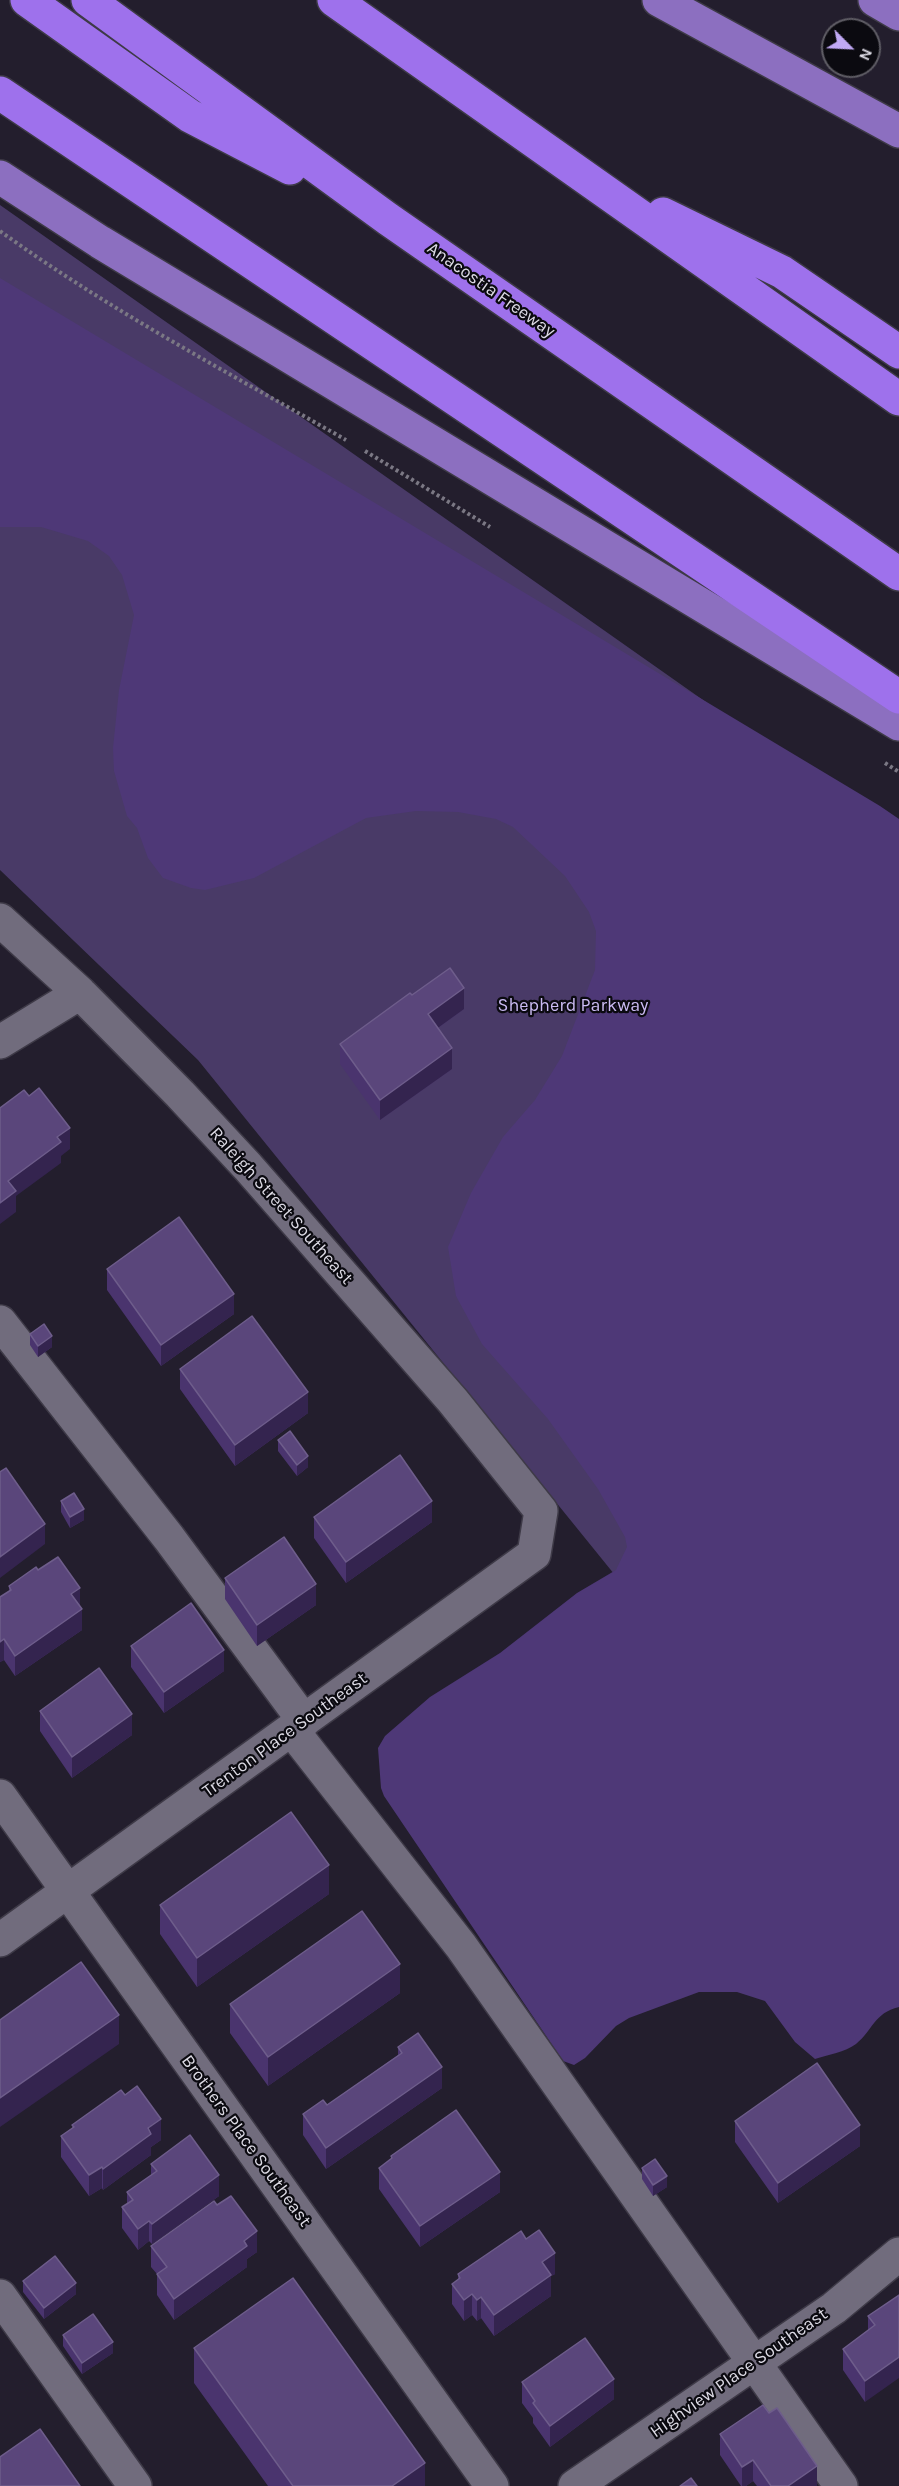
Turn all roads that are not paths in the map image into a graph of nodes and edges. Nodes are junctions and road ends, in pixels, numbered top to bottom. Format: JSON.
{"nodes":[{"id":1,"x":27,"y":0,"type":"edge"},
{"id":2,"x":88,"y":0,"type":"edge"},
{"id":3,"x":334,"y":0,"type":"edge"},
{"id":4,"x":659,"y":0,"type":"edge"},
{"id":5,"x":874,"y":0,"type":"edge"},
{"id":6,"x":899,"y":14,"type":"edge"},
{"id":7,"x":0,"y":93,"type":"edge"},
{"id":8,"x":899,"y":131,"type":"edge"},
{"id":9,"x":567,"y":166,"type":"junction"},
{"id":10,"x":0,"y":177,"type":"edge"},
{"id":11,"x":388,"y":219,"type":"junction"},
{"id":12,"x":899,"y":352,"type":"edge"},
{"id":13,"x":899,"y":399,"type":"edge"},
{"id":14,"x":899,"y":574,"type":"edge"},
{"id":15,"x":899,"y":697,"type":"edge"},
{"id":16,"x":899,"y":724,"type":"edge"},
{"id":17,"x":0,"y":920,"type":"edge"},
{"id":18,"x":80,"y":993,"type":"junction"},
{"id":19,"x":0,"y":1042,"type":"edge"},
{"id":20,"x":0,"y":1322,"type":"edge"},
{"id":21,"x":541,"y":1511,"type":"joint"},
{"id":22,"x":298,"y":1725,"type":"junction"},
{"id":23,"x":0,"y":1796,"type":"edge"},
{"id":24,"x":67,"y":1892,"type":"junction"},
{"id":25,"x":0,"y":1940,"type":"edge"},
{"id":26,"x":899,"y":2254,"type":"edge"},
{"id":27,"x":0,"y":2296,"type":"edge"},
{"id":28,"x":753,"y":2362,"type":"junction"},
{"id":29,"x":135,"y":2486,"type":"edge"},
{"id":30,"x":492,"y":2486,"type":"edge"},
{"id":31,"x":575,"y":2486,"type":"edge"},
{"id":32,"x":841,"y":2486,"type":"edge"}],
"edges":[{"from":1,"to":11,"type":"highway"},
{"from":2,"to":11,"type":"highway","name":"Anacostia Freeway"},
{"from":3,"to":9,"type":"highway"},
{"from":4,"to":8,"type":"main road"},
{"from":5,"to":6,"type":"main road"},
{"from":7,"to":15,"type":"highway"},
{"from":9,"to":12,"type":"highway"},
{"from":9,"to":13,"type":"highway"},
{"from":10,"to":16,"type":"main road"},
{"from":11,"to":14,"type":"highway","name":"Anacostia Freeway"},
{"from":17,"to":18,"type":"street","name":"Raleigh Street Southeast"},
{"from":18,"to":19,"type":"street"},
{"from":18,"to":21,"type":"street","name":"Raleigh Street Southeast"},
{"from":20,"to":22,"type":"street"},
{"from":21,"to":22,"type":"street","name":"Trenton Place Southeast"},
{"from":22,"to":24,"type":"street","name":"Trenton Place Southeast"},
{"from":22,"to":28,"type":"street"},
{"from":23,"to":24,"type":"street","name":"Brothers Place Southeast"},
{"from":24,"to":25,"type":"street","name":"Trenton Place Southeast"},
{"from":24,"to":30,"type":"street","name":"Brothers Place Southeast"},
{"from":26,"to":28,"type":"street","name":"Highview Place Southeast"},
{"from":27,"to":29,"type":"street"},
{"from":28,"to":31,"type":"street","name":"Highview Place Southeast"},
{"from":28,"to":32,"type":"street"}]}
